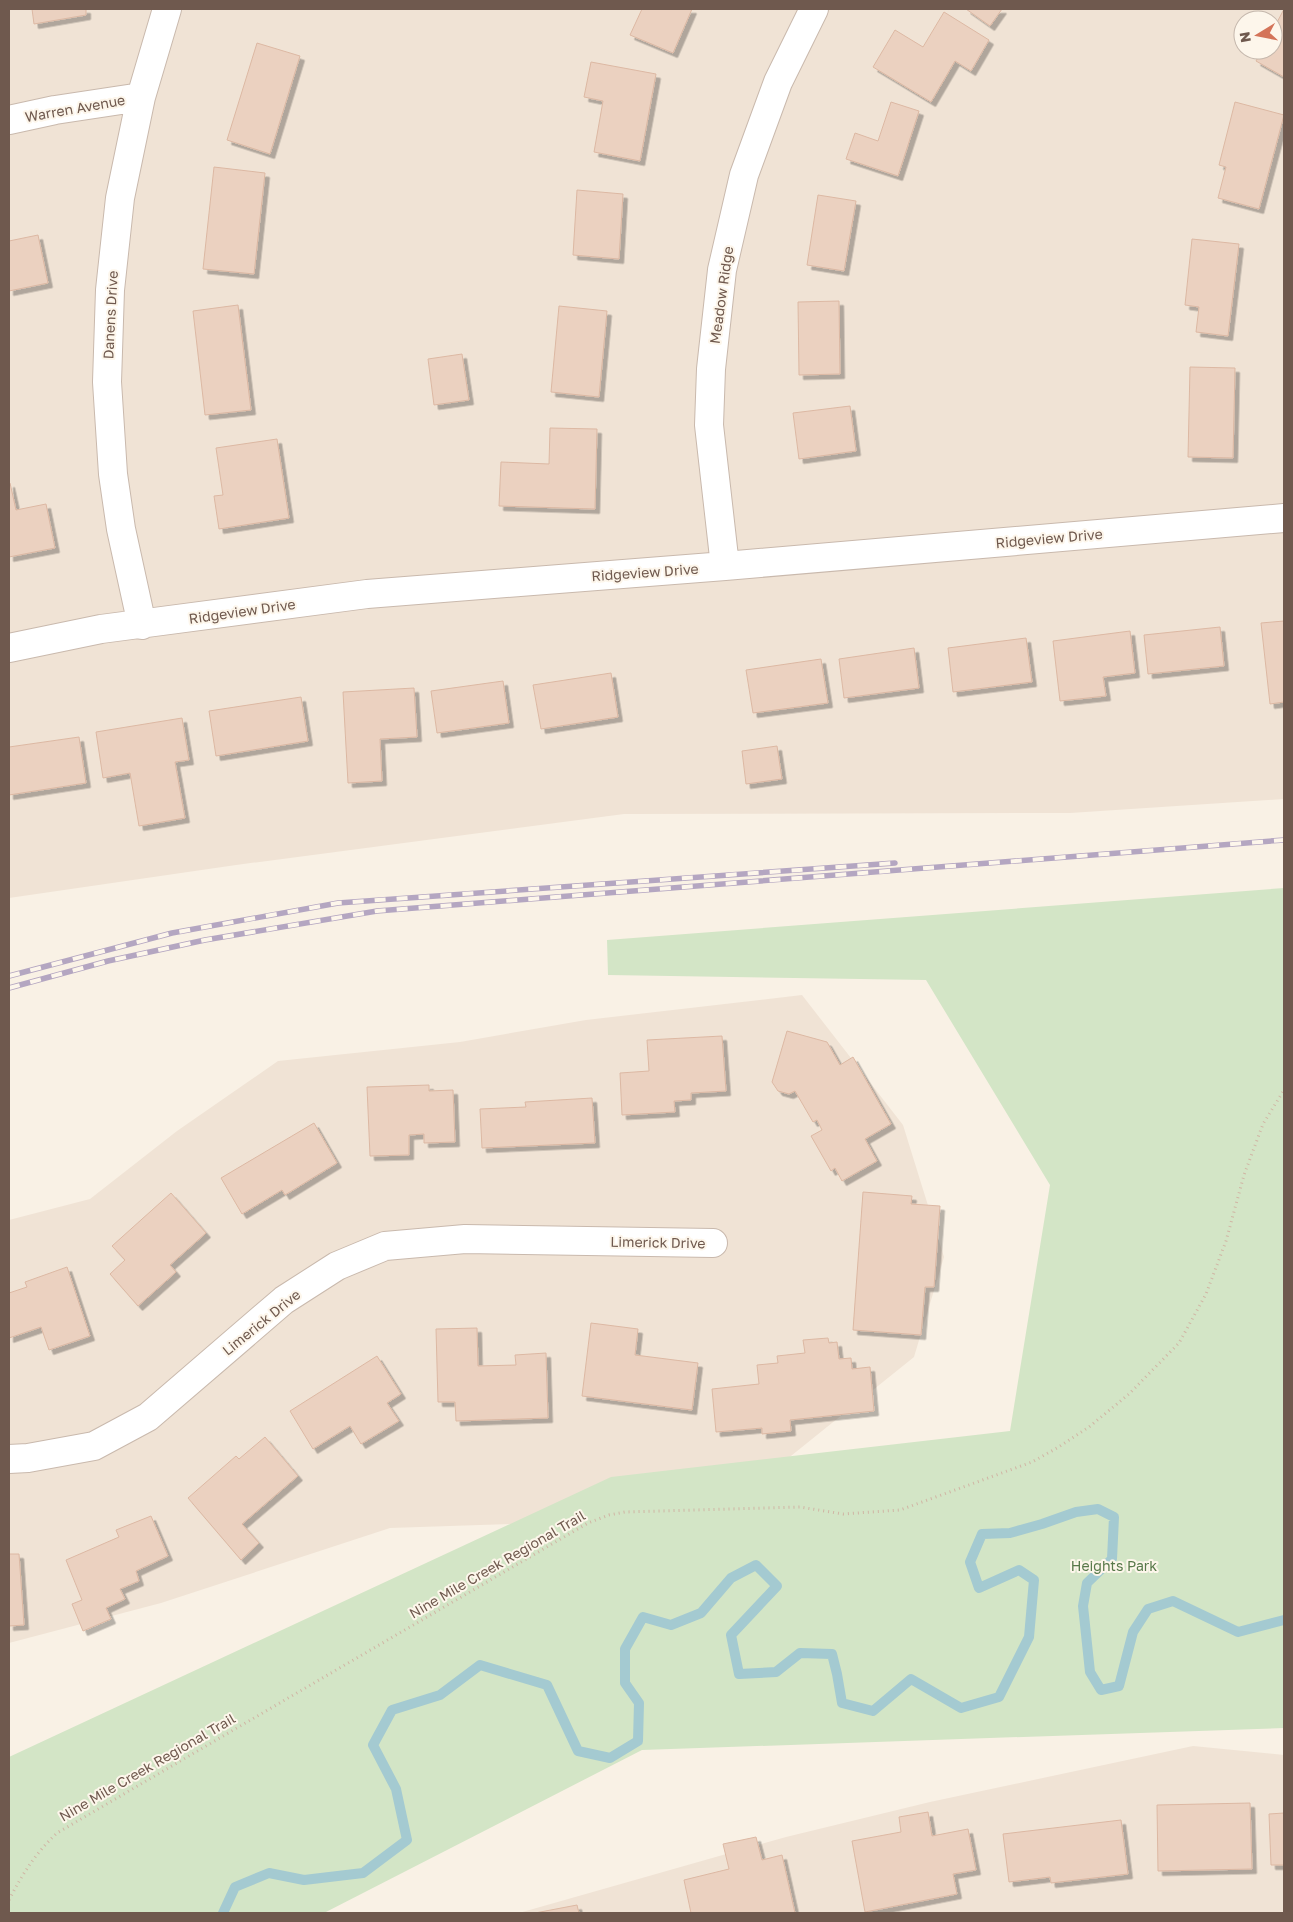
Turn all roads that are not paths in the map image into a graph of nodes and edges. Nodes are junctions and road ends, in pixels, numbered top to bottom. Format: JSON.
{"nodes":[{"id":1,"x":166,"y":9,"type":"edge"},
{"id":2,"x":814,"y":9,"type":"edge"},
{"id":3,"x":142,"y":98,"type":"junction"},
{"id":4,"x":9,"y":120,"type":"edge"},
{"id":5,"x":1284,"y":518,"type":"edge"},
{"id":6,"x":725,"y":566,"type":"junction"},
{"id":7,"x":142,"y":624,"type":"junction"},
{"id":8,"x":9,"y":648,"type":"edge"},
{"id":9,"x":714,"y":1243,"type":"dead end"},
{"id":10,"x":9,"y":1459,"type":"edge"}],
"edges":[{"from":1,"to":3,"type":"street","name":"Danens Drive"},
{"from":2,"to":6,"type":"street","name":"Meadow Ridge"},
{"from":3,"to":4,"type":"street","name":"Warren Avenue"},
{"from":3,"to":7,"type":"street","name":"Danens Drive"},
{"from":5,"to":6,"type":"street","name":"Ridgeview Drive"},
{"from":6,"to":7,"type":"street","name":"Ridgeview Drive"},
{"from":7,"to":8,"type":"street","name":"Ridgeview Drive"},
{"from":9,"to":10,"type":"street","name":"Limerick Drive"}]}
